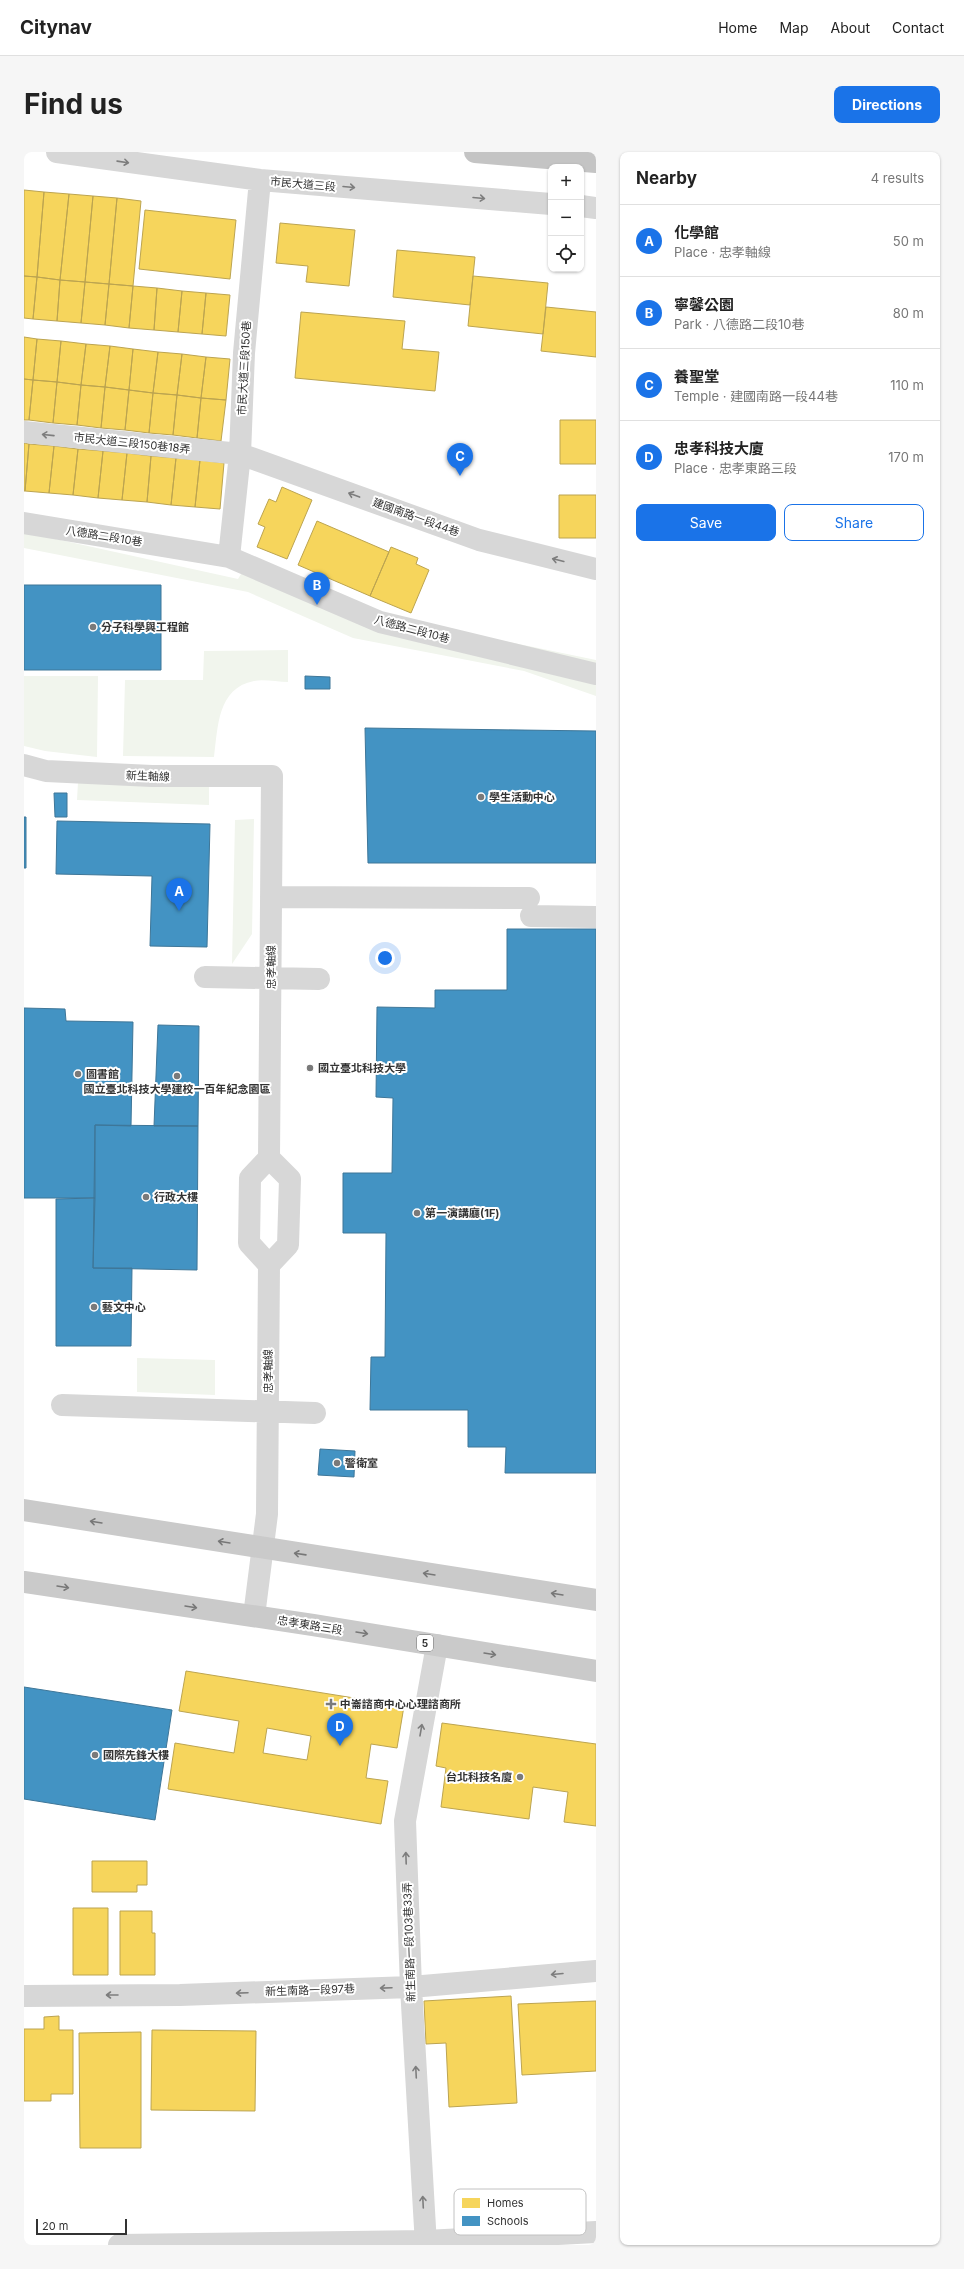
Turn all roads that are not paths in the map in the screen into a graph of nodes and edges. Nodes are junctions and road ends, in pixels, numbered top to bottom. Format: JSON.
{"nodes":[{"id":1,"x":57,"y":152,"type":"edge"},
{"id":2,"x":475,"y":152,"type":"edge"},
{"id":3,"x":596,"y":162,"type":"edge"},
{"id":4,"x":260,"y":180,"type":"junction"},
{"id":5,"x":548,"y":204,"type":"edge"},
{"id":6,"x":584,"y":206,"type":"edge"},
{"id":7,"x":596,"y":208,"type":"edge"},
{"id":8,"x":24,"y":432,"type":"edge"},
{"id":9,"x":240,"y":454,"type":"junction"},
{"id":10,"x":24,"y":523,"type":"edge"},
{"id":11,"x":229,"y":557,"type":"junction"},
{"id":12,"x":596,"y":569,"type":"edge"},
{"id":13,"x":596,"y":674,"type":"edge"},
{"id":14,"x":24,"y":765,"type":"edge"},
{"id":15,"x":272,"y":776,"type":"joint"},
{"id":16,"x":271,"y":897,"type":"junction"},
{"id":17,"x":596,"y":917,"type":"edge"},
{"id":18,"x":205,"y":977,"type":"dead end"},
{"id":19,"x":271,"y":978,"type":"junction"},
{"id":20,"x":319,"y":979,"type":"dead end"},
{"id":21,"x":269,"y":1158,"type":"junction"},
{"id":22,"x":269,"y":1265,"type":"junction"},
{"id":23,"x":62,"y":1404,"type":"dead end"},
{"id":24,"x":268,"y":1412,"type":"junction"},
{"id":25,"x":315,"y":1413,"type":"dead end"},
{"id":26,"x":24,"y":1510,"type":"edge"},
{"id":27,"x":263,"y":1549,"type":"junction"},
{"id":28,"x":24,"y":1582,"type":"edge"},
{"id":29,"x":596,"y":1600,"type":"edge"},
{"id":30,"x":254,"y":1616,"type":"junction"},
{"id":31,"x":437,"y":1645,"type":"junction"},
{"id":32,"x":596,"y":1671,"type":"edge"},
{"id":33,"x":596,"y":1971,"type":"edge"},
{"id":34,"x":410,"y":1987,"type":"junction"},
{"id":35,"x":24,"y":1996,"type":"edge"},
{"id":36,"x":596,"y":2232,"type":"edge"},
{"id":37,"x":586,"y":2233,"type":"edge"},
{"id":38,"x":550,"y":2235,"type":"edge"},
{"id":39,"x":426,"y":2243,"type":"edge"},
{"id":40,"x":119,"y":2245,"type":"edge"}],
"edges":[{"from":1,"to":4,"type":"street","name":"市民大道三段","one_way":true},
{"from":2,"to":3,"type":"highway"},
{"from":4,"to":5,"type":"street","name":"市民大道三段","one_way":true},
{"from":4,"to":9,"type":"street","name":"市民大道三段150巷"},
{"from":6,"to":7,"type":"street"},
{"from":9,"to":8,"type":"street","name":"市民大道三段150巷18弄","one_way":true},
{"from":9,"to":11,"type":"street","name":"市民大道三段150巷"},
{"from":12,"to":9,"type":"street","name":"建國南路一段44巷","one_way":true},
{"from":10,"to":11,"type":"street","name":"八德路二段10巷"},
{"from":11,"to":13,"type":"street","name":"八德路二段10巷"},
{"from":14,"to":15,"type":"street","name":"新生軸線"},
{"from":15,"to":16,"type":"street","name":"忠孝軸線"},
{"from":16,"to":17,"type":"street"},
{"from":16,"to":19,"type":"street","name":"忠孝軸線"},
{"from":18,"to":19,"type":"street"},
{"from":19,"to":20,"type":"street"},
{"from":19,"to":21,"type":"street","name":"忠孝軸線"},
{"from":21,"to":22,"type":"street"},
{"from":21,"to":22,"type":"street"},
{"from":22,"to":24,"type":"street","name":"忠孝軸線"},
{"from":23,"to":24,"type":"street"},
{"from":24,"to":25,"type":"street"},
{"from":24,"to":27,"type":"street","name":"忠孝軸線"},
{"from":27,"to":26,"type":"main road","one_way":true},
{"from":29,"to":27,"type":"main road","one_way":true},
{"from":27,"to":30,"type":"street","name":"忠孝軸線"},
{"from":28,"to":30,"type":"main road","name":"忠孝東路三段","number":"5","one_way":true},
{"from":30,"to":31,"type":"main road","name":"忠孝東路三段","number":"5","one_way":true},
{"from":31,"to":32,"type":"main road","name":"忠孝東路三段","number":"5","one_way":true},
{"from":34,"to":31,"type":"street","name":"新生南路一段103巷33弄","one_way":true},
{"from":33,"to":34,"type":"street","name":"新生南路一段97巷","one_way":true},
{"from":34,"to":35,"type":"street","name":"新生南路一段97巷","one_way":true},
{"from":39,"to":34,"type":"street","name":"新生南路一段103巷33弄","one_way":true},
{"from":36,"to":37,"type":"street"},
{"from":38,"to":39,"type":"street"},
{"from":39,"to":40,"type":"street"}]}
